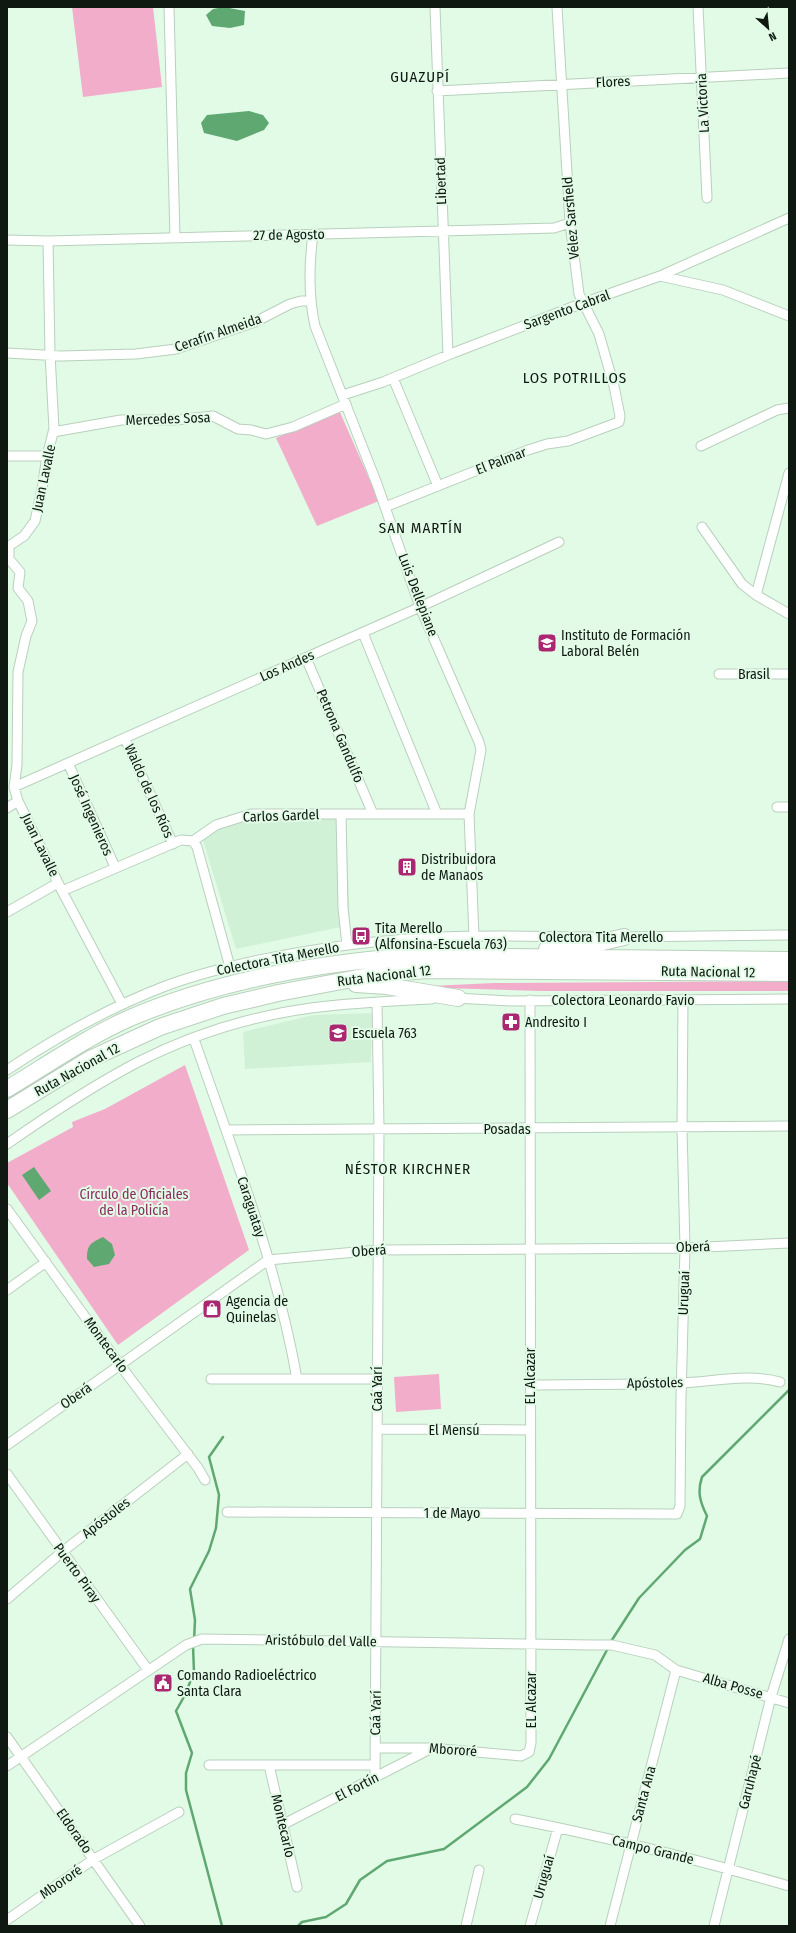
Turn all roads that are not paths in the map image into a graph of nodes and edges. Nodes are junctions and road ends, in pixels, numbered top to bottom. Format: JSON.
{"nodes":[{"id":1,"x":170,"y":7,"type":"edge"},
{"id":2,"x":435,"y":7,"type":"edge"},
{"id":3,"x":557,"y":7,"type":"edge"},
{"id":4,"x":698,"y":7,"type":"edge"},
{"id":5,"x":789,"y":73,"type":"edge"},
{"id":6,"x":702,"y":77,"type":"junction"},
{"id":7,"x":560,"y":84,"type":"junction"},
{"id":8,"x":437,"y":91,"type":"junction"},
{"id":9,"x":707,"y":198,"type":"dead end"},
{"id":10,"x":789,"y":218,"type":"edge"},
{"id":11,"x":570,"y":223,"type":"junction"},
{"id":12,"x":443,"y":232,"type":"junction"},
{"id":13,"x":312,"y":234,"type":"junction"},
{"id":14,"x":175,"y":238,"type":"junction"},
{"id":15,"x":7,"y":240,"type":"edge"},
{"id":16,"x":48,"y":241,"type":"junction"},
{"id":17,"x":660,"y":276,"type":"junction"},
{"id":18,"x":311,"y":301,"type":"junction"},
{"id":19,"x":583,"y":303,"type":"junction"},
{"id":20,"x":789,"y":316,"type":"edge"},
{"id":21,"x":7,"y":352,"type":"edge"},
{"id":22,"x":50,"y":354,"type":"junction"},
{"id":23,"x":448,"y":355,"type":"junction"},
{"id":24,"x":393,"y":378,"type":"junction"},
{"id":25,"x":344,"y":400,"type":"junction"},
{"id":26,"x":789,"y":408,"type":"edge"},
{"id":27,"x":619,"y":422,"type":"joint"},
{"id":28,"x":53,"y":432,"type":"junction"},
{"id":29,"x":701,"y":446,"type":"dead end"},
{"id":30,"x":7,"y":456,"type":"edge"},
{"id":31,"x":47,"y":456,"type":"junction"},
{"id":32,"x":789,"y":473,"type":"edge"},
{"id":33,"x":438,"y":486,"type":"junction"},
{"id":34,"x":785,"y":498,"type":"edge"},
{"id":35,"x":385,"y":507,"type":"junction"},
{"id":36,"x":702,"y":527,"type":"dead end"},
{"id":37,"x":559,"y":542,"type":"dead end"},
{"id":38,"x":8,"y":546,"type":"edge"},
{"id":39,"x":756,"y":595,"type":"junction"},
{"id":40,"x":420,"y":607,"type":"junction"},
{"id":41,"x":789,"y":614,"type":"edge"},
{"id":42,"x":362,"y":633,"type":"junction"},
{"id":43,"x":306,"y":658,"type":"junction"},
{"id":44,"x":719,"y":674,"type":"dead end"},
{"id":45,"x":789,"y":674,"type":"edge"},
{"id":46,"x":126,"y":738,"type":"junction"},
{"id":47,"x":68,"y":763,"type":"junction"},
{"id":48,"x":14,"y":787,"type":"junction"},
{"id":49,"x":18,"y":800,"type":"junction"},
{"id":50,"x":789,"y":806,"type":"edge"},
{"id":51,"x":777,"y":807,"type":"dead end"},
{"id":52,"x":7,"y":808,"type":"edge"},
{"id":53,"x":341,"y":814,"type":"junction"},
{"id":54,"x":373,"y":814,"type":"junction"},
{"id":55,"x":438,"y":814,"type":"junction"},
{"id":56,"x":469,"y":814,"type":"junction"},
{"id":57,"x":193,"y":841,"type":"junction"},
{"id":58,"x":173,"y":844,"type":"junction"},
{"id":59,"x":115,"y":867,"type":"junction"},
{"id":60,"x":60,"y":887,"type":"junction"},
{"id":61,"x":7,"y":912,"type":"edge"},
{"id":62,"x":789,"y":935,"type":"edge"},
{"id":63,"x":474,"y":937,"type":"junction"},
{"id":64,"x":624,"y":937,"type":"junction"},
{"id":65,"x":347,"y":945,"type":"junction"},
{"id":66,"x":472,"y":958,"type":"junction"},
{"id":67,"x":789,"y":960,"type":"edge"},
{"id":68,"x":230,"y":967,"type":"junction"},
{"id":69,"x":789,"y":973,"type":"edge"},
{"id":70,"x":327,"y":983,"type":"junction"},
{"id":71,"x":458,"y":998,"type":"junction"},
{"id":72,"x":683,"y":999,"type":"junction"},
{"id":73,"x":789,"y":999,"type":"edge"},
{"id":74,"x":530,"y":1000,"type":"junction"},
{"id":75,"x":377,"y":1002,"type":"junction"},
{"id":76,"x":122,"y":1004,"type":"junction"},
{"id":77,"x":194,"y":1038,"type":"junction"},
{"id":78,"x":7,"y":1070,"type":"edge"},
{"id":79,"x":7,"y":1089,"type":"edge"},
{"id":80,"x":7,"y":1110,"type":"edge"},
{"id":81,"x":789,"y":1126,"type":"edge"},
{"id":82,"x":682,"y":1128,"type":"junction"},
{"id":83,"x":379,"y":1129,"type":"junction"},
{"id":84,"x":529,"y":1129,"type":"junction"},
{"id":85,"x":226,"y":1130,"type":"junction"},
{"id":86,"x":7,"y":1144,"type":"edge"},
{"id":87,"x":7,"y":1209,"type":"edge"},
{"id":88,"x":789,"y":1243,"type":"edge"},
{"id":89,"x":685,"y":1248,"type":"junction"},
{"id":90,"x":529,"y":1249,"type":"junction"},
{"id":91,"x":378,"y":1250,"type":"junction"},
{"id":92,"x":268,"y":1260,"type":"junction"},
{"id":93,"x":46,"y":1262,"type":"junction"},
{"id":94,"x":7,"y":1290,"type":"edge"},
{"id":95,"x":120,"y":1365,"type":"junction"},
{"id":96,"x":211,"y":1379,"type":"dead end"},
{"id":97,"x":297,"y":1379,"type":"junction"},
{"id":98,"x":378,"y":1379,"type":"junction"},
{"id":99,"x":780,"y":1382,"type":"dead end"},
{"id":100,"x":681,"y":1383,"type":"junction"},
{"id":101,"x":531,"y":1385,"type":"junction"},
{"id":102,"x":377,"y":1429,"type":"junction"},
{"id":103,"x":530,"y":1430,"type":"junction"},
{"id":104,"x":7,"y":1445,"type":"edge"},
{"id":105,"x":188,"y":1454,"type":"junction"},
{"id":106,"x":7,"y":1474,"type":"edge"},
{"id":107,"x":205,"y":1480,"type":"dead end"},
{"id":108,"x":227,"y":1512,"type":"dead end"},
{"id":109,"x":377,"y":1512,"type":"junction"},
{"id":110,"x":531,"y":1514,"type":"junction"},
{"id":111,"x":677,"y":1514,"type":"joint"},
{"id":112,"x":62,"y":1552,"type":"junction"},
{"id":113,"x":7,"y":1599,"type":"edge"},
{"id":114,"x":789,"y":1639,"type":"edge"},
{"id":115,"x":377,"y":1642,"type":"junction"},
{"id":116,"x":531,"y":1645,"type":"junction"},
{"id":117,"x":673,"y":1668,"type":"junction"},
{"id":118,"x":148,"y":1670,"type":"junction"},
{"id":119,"x":771,"y":1697,"type":"junction"},
{"id":120,"x":789,"y":1703,"type":"edge"},
{"id":121,"x":7,"y":1737,"type":"edge"},
{"id":122,"x":375,"y":1748,"type":"junction"},
{"id":123,"x":431,"y":1748,"type":"junction"},
{"id":124,"x":529,"y":1752,"type":"joint"},
{"id":125,"x":22,"y":1756,"type":"junction"},
{"id":126,"x":209,"y":1765,"type":"dead end"},
{"id":127,"x":269,"y":1765,"type":"junction"},
{"id":128,"x":375,"y":1765,"type":"junction"},
{"id":129,"x":7,"y":1766,"type":"edge"},
{"id":130,"x":375,"y":1777,"type":"junction"},
{"id":131,"x":178,"y":1812,"type":"dead end"},
{"id":132,"x":515,"y":1819,"type":"dead end"},
{"id":133,"x":282,"y":1825,"type":"junction"},
{"id":134,"x":558,"y":1828,"type":"junction"},
{"id":135,"x":631,"y":1844,"type":"junction"},
{"id":136,"x":94,"y":1859,"type":"junction"},
{"id":137,"x":728,"y":1868,"type":"junction"},
{"id":138,"x":479,"y":1870,"type":"dead end"},
{"id":139,"x":789,"y":1886,"type":"edge"},
{"id":140,"x":297,"y":1887,"type":"dead end"},
{"id":141,"x":7,"y":1920,"type":"edge"},
{"id":142,"x":140,"y":1926,"type":"edge"},
{"id":143,"x":466,"y":1926,"type":"edge"},
{"id":144,"x":530,"y":1926,"type":"edge"},
{"id":145,"x":610,"y":1926,"type":"edge"},
{"id":146,"x":714,"y":1926,"type":"edge"}],
"edges":[{"from":1,"to":14,"type":"street"},
{"from":2,"to":8,"type":"street","name":"Libertad"},
{"from":3,"to":7,"type":"street","name":"Vélez Sarsfield"},
{"from":4,"to":6,"type":"street","name":"La Victoria"},
{"from":5,"to":6,"type":"street","name":"Flores"},
{"from":6,"to":7,"type":"street","name":"Flores"},
{"from":6,"to":9,"type":"street","name":"La Victoria"},
{"from":7,"to":8,"type":"street","name":"Flores"},
{"from":7,"to":11,"type":"street","name":"Vélez Sarsfield"},
{"from":8,"to":12,"type":"street","name":"Libertad"},
{"from":10,"to":17,"type":"street","name":"Sargento Cabral"},
{"from":11,"to":12,"type":"street","name":"27 de Agosto"},
{"from":11,"to":19,"type":"street","name":"Vélez Sarsfield"},
{"from":12,"to":13,"type":"street","name":"27 de Agosto"},
{"from":12,"to":23,"type":"street","name":"Libertad"},
{"from":13,"to":14,"type":"street","name":"27 de Agosto"},
{"from":13,"to":18,"type":"street","name":"Luis Dellepiane"},
{"from":14,"to":16,"type":"street","name":"27 de Agosto"},
{"from":15,"to":16,"type":"street","name":"27 de Agosto"},
{"from":16,"to":22,"type":"street","name":"Juan Lavalle"},
{"from":17,"to":19,"type":"street","name":"Sargento Cabral"},
{"from":17,"to":20,"type":"street"},
{"from":18,"to":22,"type":"street","name":"Cerafín Almeida"},
{"from":18,"to":25,"type":"street","name":"Luis Dellepiane"},
{"from":19,"to":23,"type":"street","name":"Sargento Cabral"},
{"from":19,"to":27,"type":"street","name":"Vélez Sarsfield"},
{"from":21,"to":22,"type":"street","name":"Cerafín Almeida"},
{"from":22,"to":28,"type":"street","name":"Juan Lavalle"},
{"from":23,"to":24,"type":"street","name":"Sargento Cabral"},
{"from":24,"to":25,"type":"street","name":"Sargento Cabral"},
{"from":24,"to":33,"type":"street"},
{"from":25,"to":28,"type":"street","name":"Mercedes Sosa"},
{"from":25,"to":35,"type":"street","name":"Luis Dellepiane"},
{"from":26,"to":29,"type":"street"},
{"from":27,"to":33,"type":"street","name":"El Palmar"},
{"from":28,"to":31,"type":"street","name":"Juan Lavalle"},
{"from":30,"to":31,"type":"street"},
{"from":31,"to":38,"type":"street","name":"Juan Lavalle"},
{"from":32,"to":34,"type":"street"},
{"from":33,"to":35,"type":"street","name":"El Palmar"},
{"from":34,"to":39,"type":"street"},
{"from":35,"to":40,"type":"street","name":"Luis Dellepiane"},
{"from":36,"to":39,"type":"street"},
{"from":37,"to":40,"type":"street","name":"Los Andes"},
{"from":38,"to":48,"type":"street","name":"Juan Lavalle"},
{"from":39,"to":41,"type":"street"},
{"from":40,"to":42,"type":"street","name":"Los Andes"},
{"from":40,"to":56,"type":"street","name":"Luis Dellepiane"},
{"from":42,"to":43,"type":"street","name":"Los Andes"},
{"from":42,"to":55,"type":"street"},
{"from":43,"to":46,"type":"street","name":"Los Andes"},
{"from":43,"to":54,"type":"street","name":"Petrona Gandulfo"},
{"from":44,"to":45,"type":"street","name":"Brasil"},
{"from":46,"to":47,"type":"street","name":"Los Andes"},
{"from":46,"to":58,"type":"street","name":"Waldo de los Ríos"},
{"from":47,"to":48,"type":"street","name":"Los Andes"},
{"from":47,"to":59,"type":"street","name":"José Ingenieros"},
{"from":48,"to":49,"type":"street","name":"Juan Lavalle"},
{"from":49,"to":52,"type":"street"},
{"from":49,"to":60,"type":"street","name":"Juan Lavalle"},
{"from":50,"to":51,"type":"street"},
{"from":53,"to":54,"type":"street","name":"Carlos Gardel"},
{"from":53,"to":57,"type":"street","name":"Carlos Gardel"},
{"from":53,"to":65,"type":"street"},
{"from":54,"to":55,"type":"street","name":"Carlos Gardel"},
{"from":55,"to":56,"type":"street","name":"Carlos Gardel"},
{"from":56,"to":63,"type":"street","name":"Luis Dellepiane"},
{"from":57,"to":58,"type":"street","name":"Carlos Gardel"},
{"from":57,"to":68,"type":"street"},
{"from":58,"to":59,"type":"street","name":"Carlos Gardel"},
{"from":59,"to":60,"type":"street","name":"Carlos Gardel"},
{"from":60,"to":61,"type":"street","name":"Carlos Gardel"},
{"from":60,"to":76,"type":"street","name":"Juan Lavalle"},
{"from":62,"to":64,"type":"street","name":"Colectora Tita Merello"},
{"from":63,"to":64,"type":"street","name":"Colectora Tita Merello"},
{"from":63,"to":65,"type":"street","name":"Colectora Tita Merello"},
{"from":64,"to":66,"type":"highway"},
{"from":65,"to":68,"type":"street","name":"Colectora Tita Merello"},
{"from":66,"to":67,"type":"highway","name":"Ruta Nacional 12"},
{"from":66,"to":79,"type":"highway","name":"Ruta Nacional 12"},
{"from":68,"to":76,"type":"street","name":"Colectora Tita Merello"},
{"from":69,"to":70,"type":"highway","name":"Ruta Nacional 12"},
{"from":70,"to":71,"type":"highway"},
{"from":70,"to":80,"type":"highway","name":"Ruta Nacional 12"},
{"from":71,"to":74,"type":"street","name":"Colectora Leonardo Favio"},
{"from":71,"to":75,"type":"street","name":"Colectora Leonardo Favio"},
{"from":72,"to":73,"type":"street","name":"Colectora Leonardo Favio"},
{"from":72,"to":74,"type":"street","name":"Colectora Leonardo Favio"},
{"from":72,"to":82,"type":"street","name":"Uruguaí"},
{"from":74,"to":84,"type":"street","name":"EL Alcazar"},
{"from":75,"to":77,"type":"street"},
{"from":75,"to":83,"type":"street","name":"Caá Yarí"},
{"from":76,"to":78,"type":"street","name":"Colectora Tita Merello"},
{"from":77,"to":85,"type":"street","name":"Caraguatay"},
{"from":77,"to":86,"type":"street"},
{"from":81,"to":82,"type":"street","name":"Posadas"},
{"from":82,"to":84,"type":"street","name":"Posadas"},
{"from":82,"to":89,"type":"street","name":"Uruguaí"},
{"from":83,"to":84,"type":"street","name":"Posadas"},
{"from":83,"to":85,"type":"street","name":"Posadas"},
{"from":83,"to":91,"type":"street","name":"Caá Yarí"},
{"from":84,"to":90,"type":"street","name":"EL Alcazar"},
{"from":85,"to":92,"type":"street","name":"Caraguatay"},
{"from":87,"to":93,"type":"street","name":"Montecarlo"},
{"from":88,"to":89,"type":"street","name":"Oberá"},
{"from":89,"to":90,"type":"street","name":"Oberá"},
{"from":89,"to":100,"type":"street","name":"Uruguaí"},
{"from":90,"to":91,"type":"street","name":"Oberá"},
{"from":90,"to":101,"type":"street","name":"EL Alcazar"},
{"from":91,"to":92,"type":"street","name":"Oberá"},
{"from":91,"to":98,"type":"street","name":"Caá Yarí"},
{"from":92,"to":95,"type":"street","name":"Oberá"},
{"from":92,"to":97,"type":"street","name":"Caraguatay"},
{"from":93,"to":94,"type":"street"},
{"from":93,"to":95,"type":"street","name":"Montecarlo"},
{"from":95,"to":104,"type":"street","name":"Oberá"},
{"from":95,"to":105,"type":"street","name":"Montecarlo"},
{"from":96,"to":97,"type":"street"},
{"from":97,"to":98,"type":"street"},
{"from":98,"to":102,"type":"street","name":"Caá Yarí"},
{"from":99,"to":100,"type":"street","name":"Apóstoles"},
{"from":100,"to":101,"type":"street","name":"Apóstoles"},
{"from":100,"to":111,"type":"street","name":"Uruguaí"},
{"from":101,"to":103,"type":"street","name":"EL Alcazar"},
{"from":102,"to":103,"type":"street","name":"El Mensú"},
{"from":102,"to":109,"type":"street","name":"Caá Yarí"},
{"from":103,"to":110,"type":"street","name":"EL Alcazar"},
{"from":105,"to":107,"type":"street","name":"Montecarlo"},
{"from":105,"to":112,"type":"street","name":"Apóstoles"},
{"from":106,"to":112,"type":"street","name":"Puerto Piray"},
{"from":108,"to":109,"type":"street","name":"1 de Mayo"},
{"from":109,"to":110,"type":"street","name":"1 de Mayo"},
{"from":109,"to":115,"type":"street","name":"Caá Yarí"},
{"from":110,"to":111,"type":"street","name":"1 de Mayo"},
{"from":110,"to":116,"type":"street","name":"EL Alcazar"},
{"from":112,"to":113,"type":"street","name":"Apóstoles"},
{"from":112,"to":118,"type":"street","name":"Puerto Piray"},
{"from":114,"to":119,"type":"street","name":"Garuhapé"},
{"from":115,"to":116,"type":"street","name":"Aristóbulo del Valle"},
{"from":115,"to":118,"type":"street","name":"Aristóbulo del Valle"},
{"from":115,"to":122,"type":"street","name":"Caá Yarí"},
{"from":116,"to":117,"type":"street","name":"Aristóbulo del Valle"},
{"from":116,"to":124,"type":"street","name":"EL Alcazar"},
{"from":117,"to":119,"type":"street","name":"Alba Posse"},
{"from":117,"to":135,"type":"street","name":"Santa Ana"},
{"from":118,"to":125,"type":"street","name":"Aristóbulo del Valle"},
{"from":119,"to":120,"type":"street","name":"Alba Posse"},
{"from":119,"to":137,"type":"street","name":"Garuhapé"},
{"from":121,"to":125,"type":"street","name":"Eldorado"},
{"from":122,"to":123,"type":"street","name":"Mbororé"},
{"from":122,"to":128,"type":"street","name":"Caá Yarí"},
{"from":123,"to":124,"type":"street","name":"Mbororé"},
{"from":123,"to":130,"type":"street","name":"El Fortín"},
{"from":125,"to":129,"type":"street","name":"Aristóbulo del Valle"},
{"from":125,"to":136,"type":"street","name":"Eldorado"},
{"from":126,"to":127,"type":"street"},
{"from":127,"to":128,"type":"street"},
{"from":127,"to":133,"type":"street","name":"Montecarlo"},
{"from":128,"to":130,"type":"street","name":"Caá Yarí"},
{"from":130,"to":133,"type":"street","name":"El Fortín"},
{"from":131,"to":136,"type":"street","name":"Mbororé"},
{"from":132,"to":134,"type":"street","name":"Campo Grande"},
{"from":133,"to":140,"type":"street","name":"Montecarlo"},
{"from":134,"to":135,"type":"street","name":"Campo Grande"},
{"from":134,"to":144,"type":"street","name":"Uruguaí"},
{"from":135,"to":137,"type":"street","name":"Campo Grande"},
{"from":135,"to":145,"type":"street","name":"Santa Ana"},
{"from":136,"to":141,"type":"street","name":"Mbororé"},
{"from":136,"to":142,"type":"street","name":"Eldorado"},
{"from":137,"to":139,"type":"street","name":"Campo Grande"},
{"from":137,"to":146,"type":"street","name":"Garuhapé"},
{"from":138,"to":143,"type":"street"}]}
